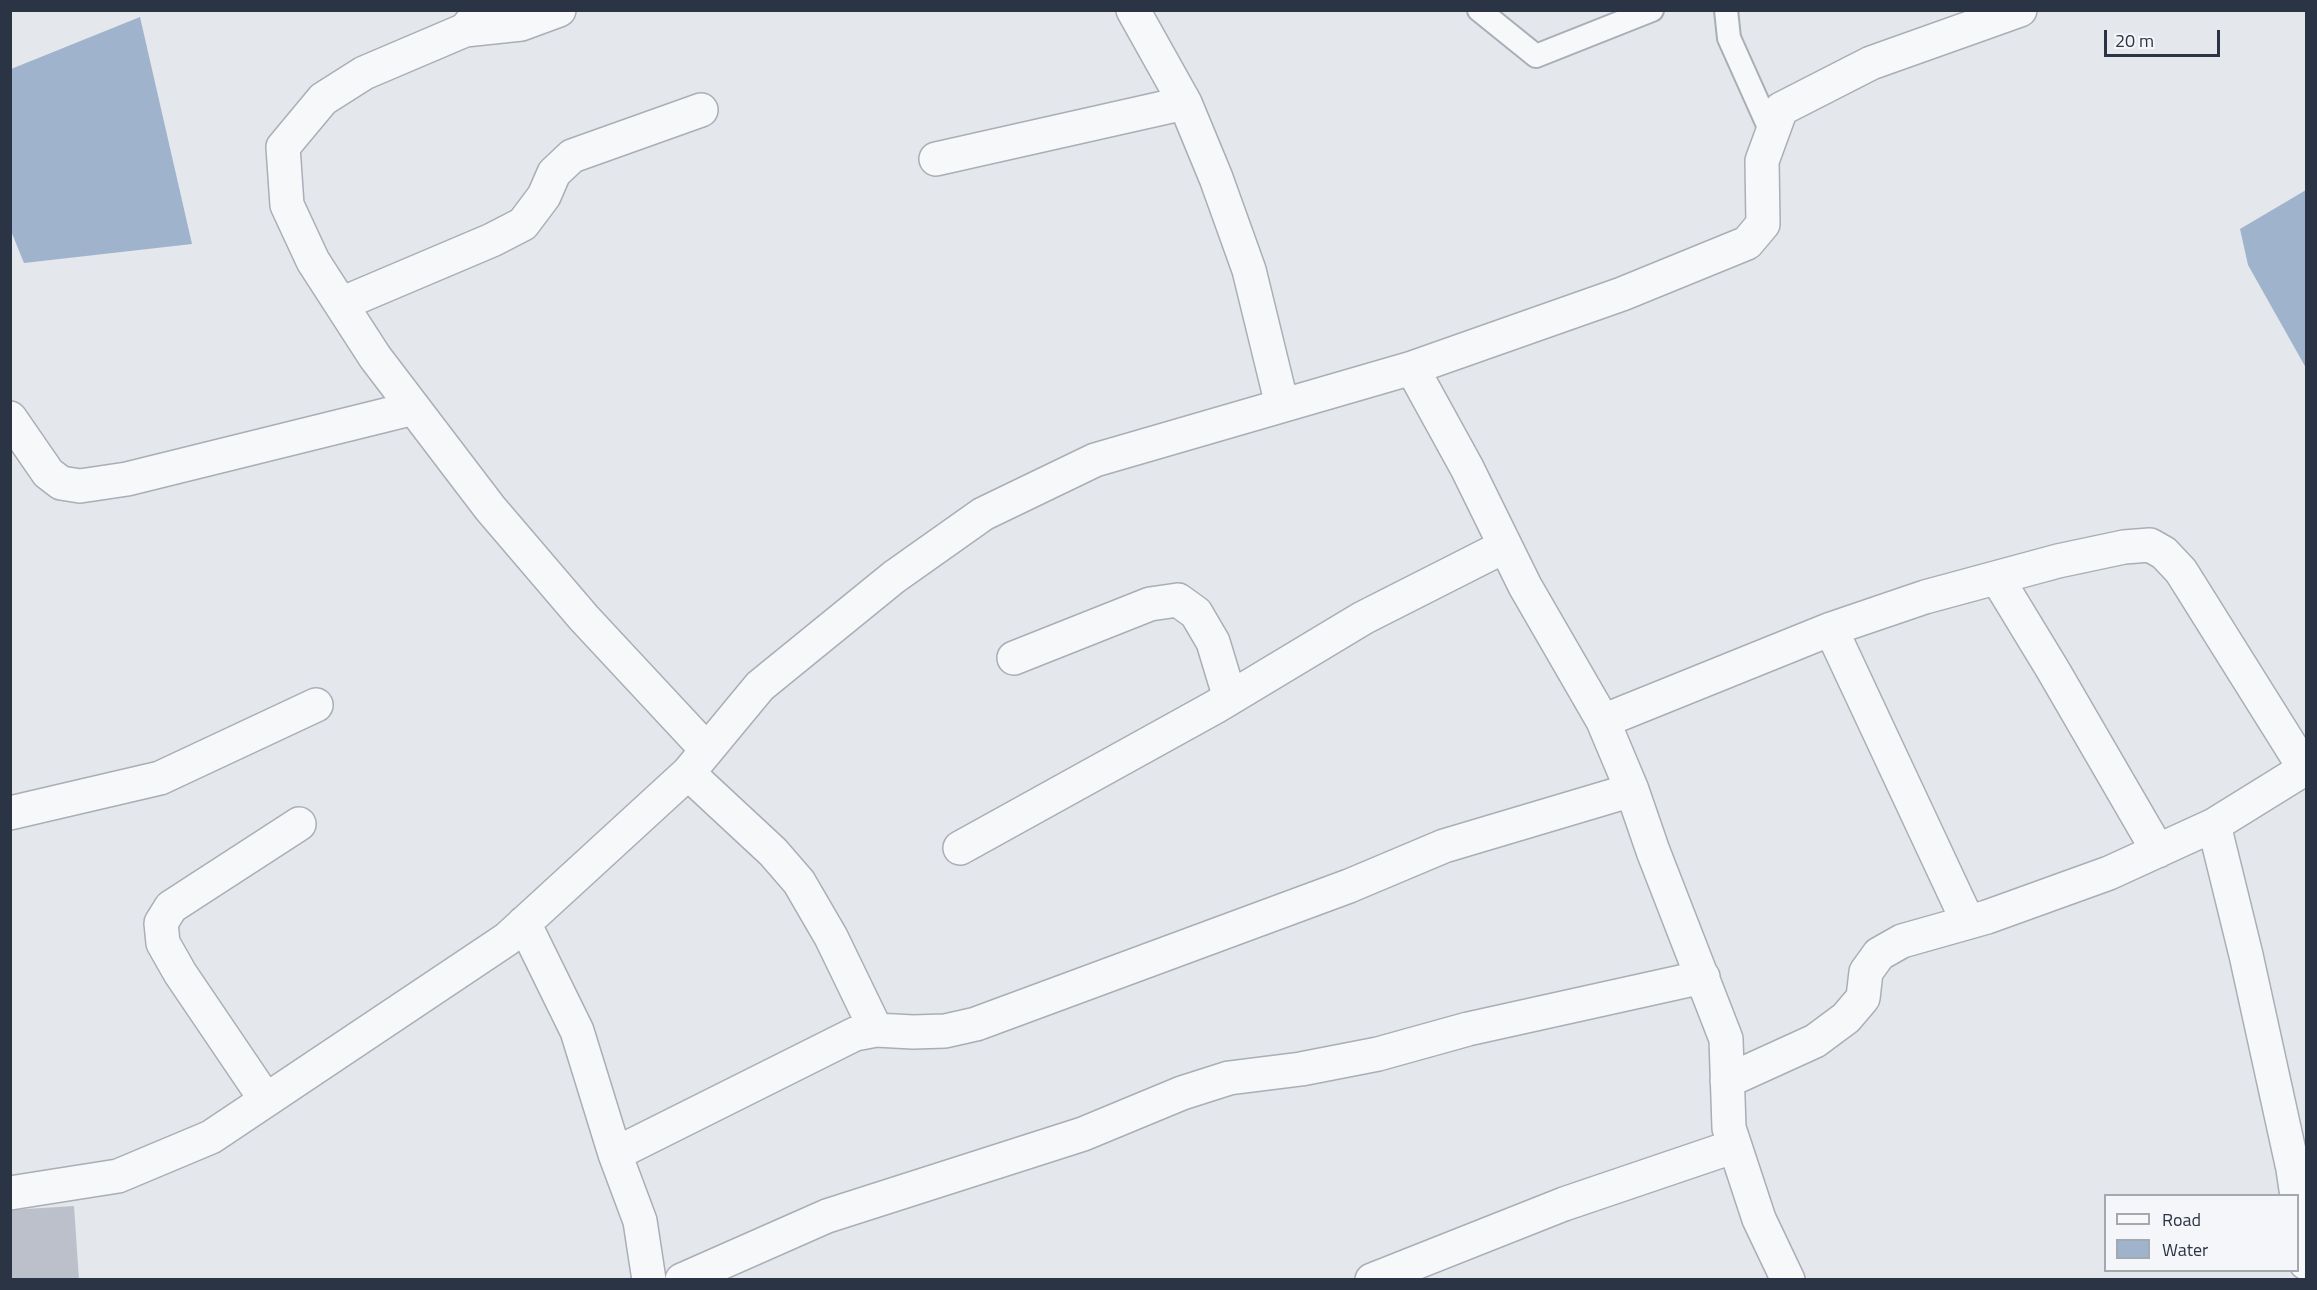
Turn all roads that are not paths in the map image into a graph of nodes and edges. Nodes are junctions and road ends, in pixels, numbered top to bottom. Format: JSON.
{"nodes":[{"id":1,"x":559,"y":10,"type":"edge"},
{"id":2,"x":1133,"y":10,"type":"edge"},
{"id":3,"x":1479,"y":10,"type":"edge"},
{"id":4,"x":1652,"y":10,"type":"edge"},
{"id":5,"x":1726,"y":10,"type":"edge"},
{"id":6,"x":2020,"y":10,"type":"edge"},
{"id":7,"x":473,"y":20,"type":"edge"},
{"id":8,"x":1185,"y":103,"type":"junction"},
{"id":9,"x":701,"y":110,"type":"dead end"},
{"id":10,"x":1772,"y":134,"type":"junction"},
{"id":11,"x":936,"y":159,"type":"dead end"},
{"id":12,"x":341,"y":304,"type":"junction"},
{"id":13,"x":1412,"y":368,"type":"junction"},
{"id":14,"x":1282,"y":405,"type":"junction"},
{"id":15,"x":414,"y":408,"type":"junction"},
{"id":16,"x":10,"y":418,"type":"edge"},
{"id":17,"x":1505,"y":546,"type":"junction"},
{"id":18,"x":1997,"y":578,"type":"junction"},
{"id":19,"x":1831,"y":629,"type":"junction"},
{"id":20,"x":1014,"y":658,"type":"dead end"},
{"id":21,"x":1230,"y":698,"type":"junction"},
{"id":22,"x":316,"y":705,"type":"dead end"},
{"id":23,"x":1603,"y":721,"type":"junction"},
{"id":24,"x":697,"y":761,"type":"junction"},
{"id":25,"x":2306,"y":768,"type":"edge"},
{"id":26,"x":1632,"y":790,"type":"junction"},
{"id":27,"x":10,"y":813,"type":"edge"},
{"id":28,"x":299,"y":824,"type":"dead end"},
{"id":29,"x":2214,"y":825,"type":"junction"},
{"id":30,"x":960,"y":848,"type":"dead end"},
{"id":31,"x":2158,"y":851,"type":"junction"},
{"id":32,"x":1968,"y":922,"type":"junction"},
{"id":33,"x":524,"y":923,"type":"junction"},
{"id":34,"x":1703,"y":977,"type":"junction"},
{"id":35,"x":876,"y":1030,"type":"junction"},
{"id":36,"x":1727,"y":1081,"type":"junction"},
{"id":37,"x":266,"y":1100,"type":"junction"},
{"id":38,"x":1735,"y":1146,"type":"junction"},
{"id":39,"x":615,"y":1154,"type":"junction"},
{"id":40,"x":10,"y":1193,"type":"edge"},
{"id":41,"x":2297,"y":1194,"type":"edge"},
{"id":42,"x":2299,"y":1208,"type":"edge"},
{"id":43,"x":2307,"y":1263,"type":"edge"},
{"id":44,"x":649,"y":1280,"type":"edge"},
{"id":45,"x":682,"y":1280,"type":"edge"},
{"id":46,"x":1372,"y":1280,"type":"edge"},
{"id":47,"x":1788,"y":1280,"type":"edge"}],
"edges":[{"from":1,"to":7,"type":"street"},
{"from":2,"to":8,"type":"street"},
{"from":3,"to":4,"type":"lane"},
{"from":5,"to":10,"type":"lane"},
{"from":6,"to":10,"type":"street"},
{"from":7,"to":12,"type":"street"},
{"from":8,"to":11,"type":"street"},
{"from":8,"to":14,"type":"street"},
{"from":9,"to":12,"type":"street"},
{"from":10,"to":13,"type":"street"},
{"from":12,"to":15,"type":"street"},
{"from":13,"to":14,"type":"street"},
{"from":13,"to":17,"type":"street"},
{"from":14,"to":24,"type":"street"},
{"from":15,"to":16,"type":"street"},
{"from":15,"to":24,"type":"street"},
{"from":17,"to":21,"type":"street"},
{"from":17,"to":23,"type":"street"},
{"from":18,"to":19,"type":"street"},
{"from":18,"to":25,"type":"street"},
{"from":18,"to":31,"type":"street"},
{"from":19,"to":23,"type":"street"},
{"from":19,"to":32,"type":"street"},
{"from":20,"to":21,"type":"street"},
{"from":21,"to":30,"type":"street"},
{"from":22,"to":27,"type":"street"},
{"from":23,"to":26,"type":"street"},
{"from":24,"to":33,"type":"street"},
{"from":24,"to":35,"type":"street"},
{"from":25,"to":29,"type":"street"},
{"from":26,"to":34,"type":"street"},
{"from":26,"to":35,"type":"street"},
{"from":28,"to":37,"type":"street"},
{"from":29,"to":31,"type":"street"},
{"from":29,"to":41,"type":"street"},
{"from":31,"to":32,"type":"street"},
{"from":32,"to":36,"type":"street"},
{"from":33,"to":37,"type":"street"},
{"from":33,"to":39,"type":"street"},
{"from":34,"to":36,"type":"street"},
{"from":34,"to":45,"type":"street"},
{"from":35,"to":39,"type":"street"},
{"from":36,"to":38,"type":"street"},
{"from":37,"to":40,"type":"street"},
{"from":38,"to":46,"type":"street"},
{"from":38,"to":47,"type":"street"},
{"from":39,"to":44,"type":"street"},
{"from":42,"to":43,"type":"street"}]}
